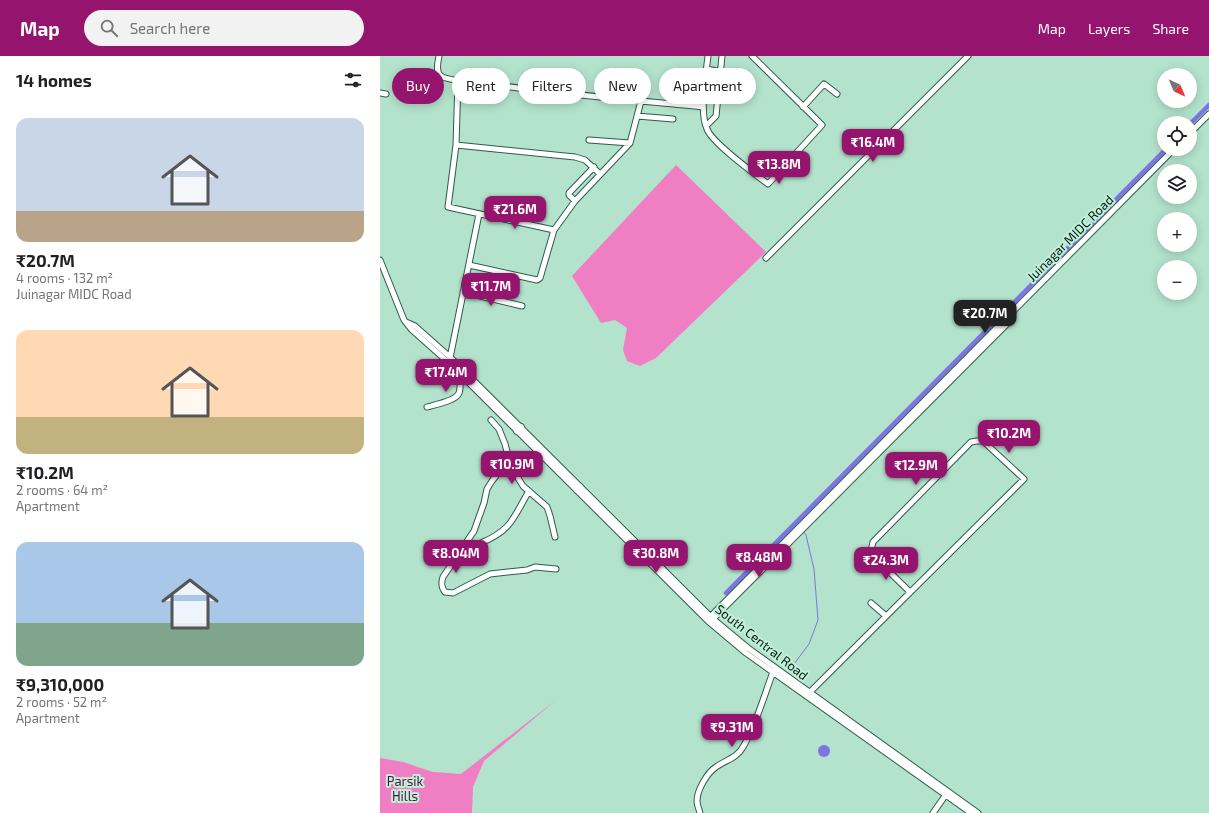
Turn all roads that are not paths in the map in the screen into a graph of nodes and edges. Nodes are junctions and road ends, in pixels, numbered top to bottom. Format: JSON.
{"nodes":[{"id":1,"x":439,"y":56,"type":"edge"},
{"id":2,"x":708,"y":56,"type":"edge"},
{"id":3,"x":722,"y":56,"type":"edge"},
{"id":4,"x":752,"y":56,"type":"edge"},
{"id":5,"x":968,"y":56,"type":"edge"},
{"id":6,"x":707,"y":68,"type":"edge"},
{"id":7,"x":721,"y":68,"type":"edge"},
{"id":8,"x":452,"y":79,"type":"edge"},
{"id":9,"x":510,"y":87,"type":"edge"},
{"id":10,"x":837,"y":94,"type":"dead end"},
{"id":11,"x":594,"y":97,"type":"edge"},
{"id":12,"x":651,"y":102,"type":"edge"},
{"id":13,"x":457,"y":104,"type":"edge"},
{"id":14,"x":640,"y":104,"type":"edge"},
{"id":15,"x":703,"y":104,"type":"edge"},
{"id":16,"x":717,"y":104,"type":"edge"},
{"id":17,"x":703,"y":107,"type":"junction"},
{"id":18,"x":803,"y":107,"type":"junction"},
{"id":19,"x":1209,"y":114,"type":"edge"},
{"id":20,"x":637,"y":116,"type":"junction"},
{"id":21,"x":673,"y":118,"type":"dead end"},
{"id":22,"x":706,"y":126,"type":"junction"},
{"id":23,"x":1197,"y":126,"type":"edge"},
{"id":24,"x":589,"y":140,"type":"dead end"},
{"id":25,"x":630,"y":143,"type":"junction"},
{"id":26,"x":456,"y":144,"type":"junction"},
{"id":27,"x":1167,"y":156,"type":"edge"},
{"id":28,"x":594,"y":167,"type":"junction"},
{"id":29,"x":600,"y":174,"type":"junction"},
{"id":30,"x":575,"y":201,"type":"junction"},
{"id":31,"x":479,"y":214,"type":"junction"},
{"id":32,"x":554,"y":230,"type":"junction"},
{"id":33,"x":766,"y":258,"type":"dead end"},
{"id":34,"x":380,"y":260,"type":"edge"},
{"id":35,"x":469,"y":265,"type":"junction"},
{"id":36,"x":463,"y":292,"type":"junction"},
{"id":37,"x":522,"y":306,"type":"dead end"},
{"id":38,"x":404,"y":320,"type":"junction"},
{"id":39,"x":1008,"y":323,"type":"dead end"},
{"id":40,"x":971,"y":356,"type":"junction"},
{"id":41,"x":450,"y":357,"type":"junction"},
{"id":42,"x":449,"y":363,"type":"junction"},
{"id":43,"x":460,"y":374,"type":"junction"},
{"id":44,"x":427,"y":407,"type":"dead end"},
{"id":45,"x":491,"y":420,"type":"dead end"},
{"id":46,"x":519,"y":429,"type":"junction"},
{"id":47,"x":509,"y":459,"type":"junction"},
{"id":48,"x":529,"y":491,"type":"junction"},
{"id":49,"x":555,"y":537,"type":"dead end"},
{"id":50,"x":481,"y":543,"type":"dead end"},
{"id":51,"x":556,"y":570,"type":"dead end"},
{"id":52,"x":910,"y":592,"type":"junction"},
{"id":53,"x":871,"y":603,"type":"dead end"},
{"id":54,"x":886,"y":616,"type":"junction"},
{"id":55,"x":710,"y":619,"type":"junction"},
{"id":56,"x":774,"y":670,"type":"junction"},
{"id":57,"x":808,"y":694,"type":"junction"},
{"id":58,"x":947,"y":793,"type":"junction"},
{"id":59,"x":700,"y":813,"type":"edge"},
{"id":60,"x":933,"y":813,"type":"edge"},
{"id":61,"x":971,"y":813,"type":"edge"},
{"id":62,"x":978,"y":813,"type":"edge"}],
"edges":[{"from":1,"to":8,"type":"street"},
{"from":2,"to":6,"type":"street"},
{"from":3,"to":7,"type":"street"},
{"from":4,"to":18,"type":"street"},
{"from":5,"to":33,"type":"street"},
{"from":9,"to":11,"type":"street"},
{"from":10,"to":18,"type":"street"},
{"from":12,"to":17,"type":"street"},
{"from":13,"to":26,"type":"street"},
{"from":14,"to":20,"type":"street"},
{"from":15,"to":17,"type":"street"},
{"from":16,"to":22,"type":"street"},
{"from":17,"to":22,"type":"street"},
{"from":18,"to":22,"type":"street"},
{"from":19,"to":23,"type":"street"},
{"from":20,"to":21,"type":"street"},
{"from":20,"to":25,"type":"street"},
{"from":24,"to":25,"type":"street"},
{"from":25,"to":29,"type":"street"},
{"from":26,"to":28,"type":"street"},
{"from":26,"to":31,"type":"street"},
{"from":27,"to":40,"type":"street","name":"Juinagar MIDC Road"},
{"from":28,"to":29,"type":"street"},
{"from":28,"to":30,"type":"street"},
{"from":29,"to":30,"type":"street"},
{"from":30,"to":32,"type":"street"},
{"from":31,"to":32,"type":"street"},
{"from":31,"to":35,"type":"street"},
{"from":32,"to":35,"type":"street"},
{"from":34,"to":38,"type":"street"},
{"from":35,"to":36,"type":"street"},
{"from":36,"to":37,"type":"street"},
{"from":36,"to":41,"type":"street"},
{"from":38,"to":41,"type":"street","name":"South Central Road"},
{"from":38,"to":42,"type":"street","name":"South Central Road"},
{"from":39,"to":40,"type":"street","name":"Juinagar MIDC Road"},
{"from":40,"to":55,"type":"street","name":"Juinagar MIDC Road"},
{"from":41,"to":42,"type":"street"},
{"from":41,"to":46,"type":"street","name":"South Central Road"},
{"from":42,"to":43,"type":"street","name":"South Central Road"},
{"from":43,"to":44,"type":"street"},
{"from":43,"to":46,"type":"street","name":"South Central Road"},
{"from":45,"to":47,"type":"street"},
{"from":46,"to":55,"type":"street","name":"South Central Road"},
{"from":47,"to":48,"type":"street"},
{"from":47,"to":51,"type":"street"},
{"from":48,"to":49,"type":"street"},
{"from":48,"to":50,"type":"street"},
{"from":52,"to":52,"type":"street"},
{"from":52,"to":54,"type":"street"},
{"from":53,"to":54,"type":"street"},
{"from":54,"to":57,"type":"street"},
{"from":55,"to":56,"type":"street","name":"South Central Road"},
{"from":56,"to":57,"type":"street","name":"South Central Road"},
{"from":56,"to":59,"type":"street"},
{"from":57,"to":58,"type":"street","name":"South Central Road"},
{"from":58,"to":60,"type":"street"},
{"from":58,"to":61,"type":"street","name":"South Central Road"},
{"from":58,"to":62,"type":"street","name":"South Central Road"}]}
